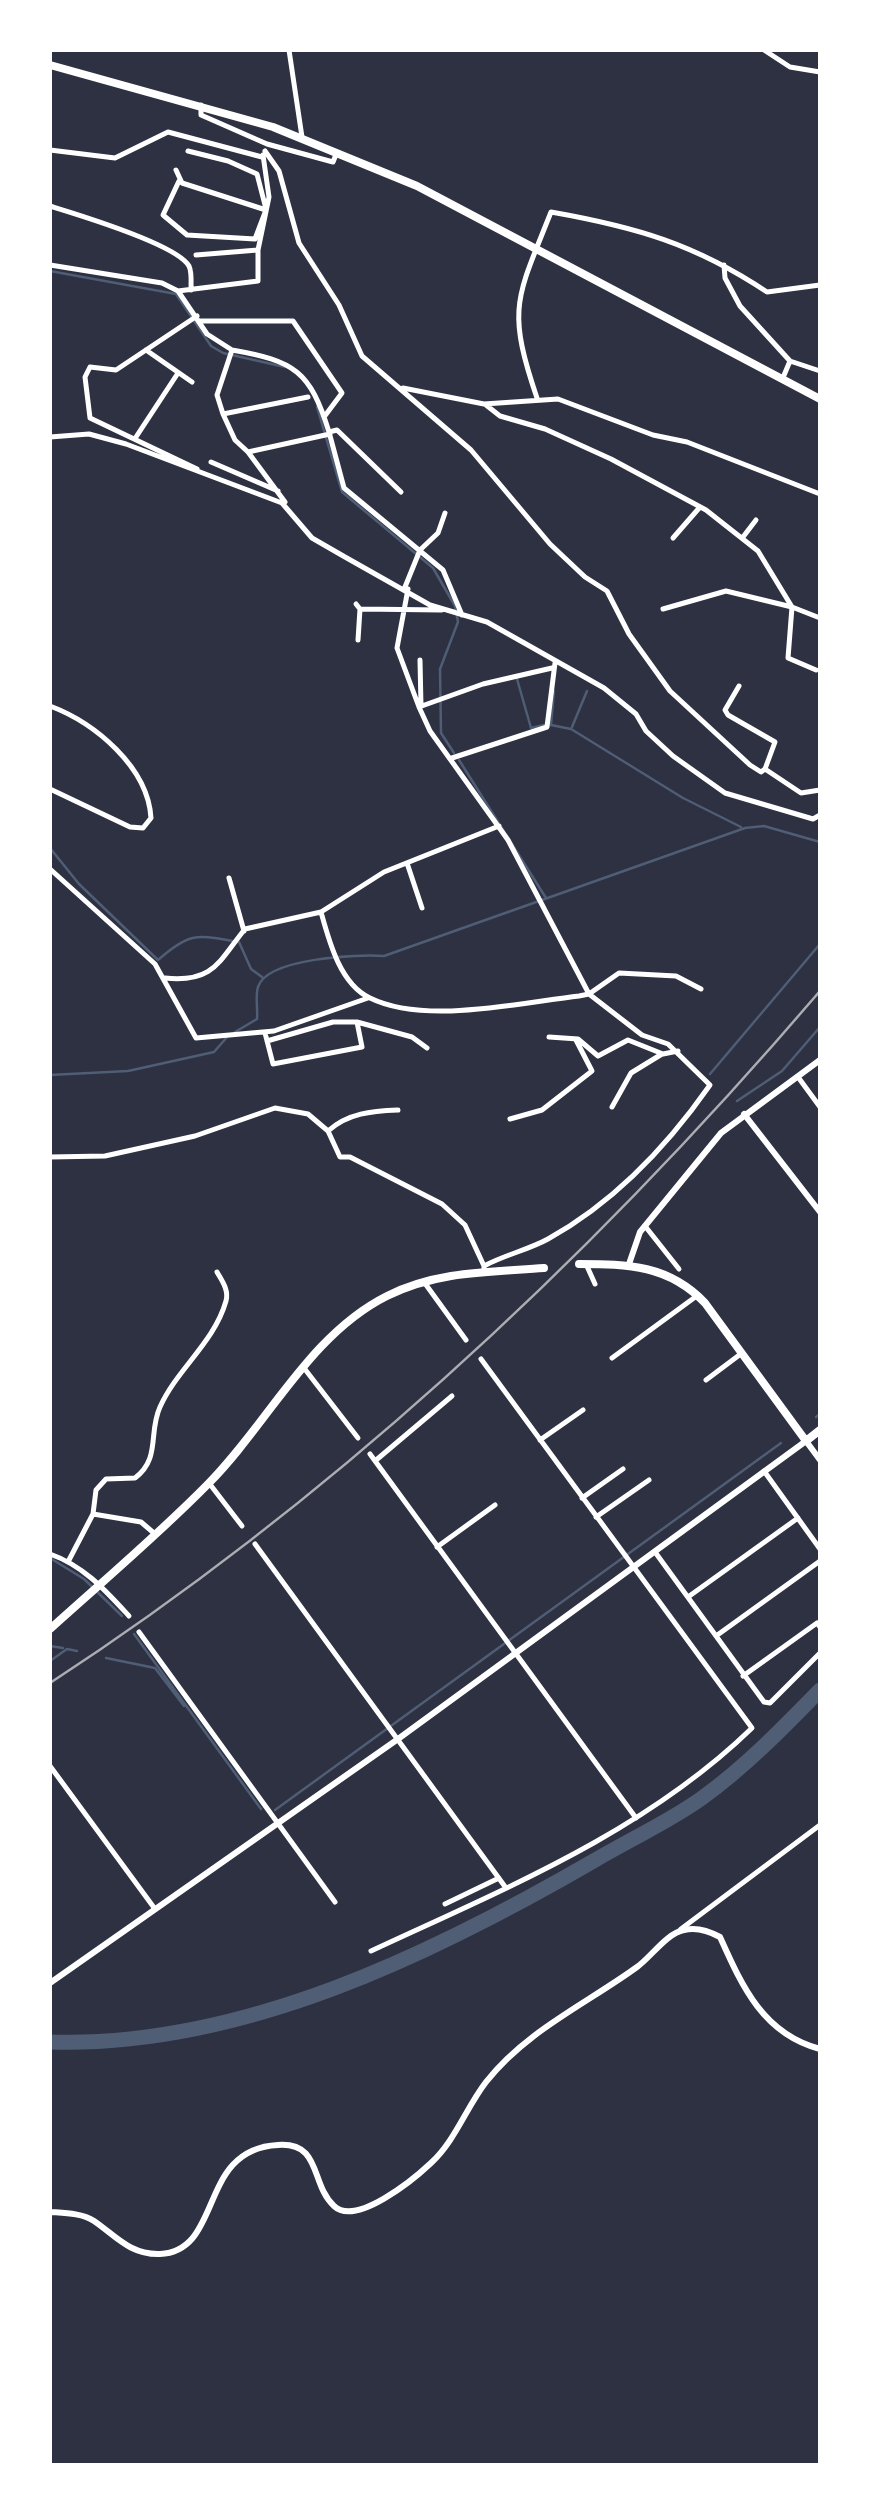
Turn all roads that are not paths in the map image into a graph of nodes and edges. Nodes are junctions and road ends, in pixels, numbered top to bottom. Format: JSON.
{"nodes":[{"id":1,"x":289,"y":50,"type":"edge"},
{"id":2,"x":764,"y":50,"type":"edge"},
{"id":3,"x":50,"y":64,"type":"edge"},
{"id":4,"x":820,"y":72,"type":"edge"},
{"id":5,"x":201,"y":105,"type":"junction"},
{"id":6,"x":273,"y":128,"type":"junction"},
{"id":7,"x":302,"y":137,"type":"junction"},
{"id":8,"x":266,"y":148,"type":"junction"},
{"id":9,"x":50,"y":150,"type":"edge"},
{"id":10,"x":188,"y":152,"type":"dead end"},
{"id":11,"x":337,"y":152,"type":"junction"},
{"id":12,"x":176,"y":170,"type":"dead end"},
{"id":13,"x":179,"y":181,"type":"junction"},
{"id":14,"x":50,"y":206,"type":"edge"},
{"id":15,"x":267,"y":211,"type":"junction"},
{"id":16,"x":537,"y":248,"type":"junction"},
{"id":17,"x":258,"y":250,"type":"junction"},
{"id":18,"x":196,"y":255,"type":"dead end"},
{"id":19,"x":724,"y":263,"type":"junction"},
{"id":20,"x":50,"y":266,"type":"edge"},
{"id":21,"x":820,"y":285,"type":"edge"},
{"id":22,"x":178,"y":290,"type":"junction"},
{"id":23,"x":191,"y":290,"type":"junction"},
{"id":24,"x":198,"y":318,"type":"junction"},
{"id":25,"x":146,"y":350,"type":"junction"},
{"id":26,"x":232,"y":350,"type":"junction"},
{"id":27,"x":790,"y":361,"type":"junction"},
{"id":28,"x":820,"y":371,"type":"edge"},
{"id":29,"x":178,"y":372,"type":"junction"},
{"id":30,"x":782,"y":380,"type":"junction"},
{"id":31,"x":192,"y":382,"type":"dead end"},
{"id":32,"x":403,"y":388,"type":"junction"},
{"id":33,"x":308,"y":397,"type":"dead end"},
{"id":34,"x":537,"y":398,"type":"junction"},
{"id":35,"x":820,"y":399,"type":"edge"},
{"id":36,"x":484,"y":404,"type":"junction"},
{"id":37,"x":223,"y":414,"type":"junction"},
{"id":38,"x":324,"y":417,"type":"junction"},
{"id":39,"x":330,"y":434,"type":"junction"},
{"id":40,"x":50,"y":437,"type":"edge"},
{"id":41,"x":136,"y":437,"type":"junction"},
{"id":42,"x":248,"y":452,"type":"junction"},
{"id":43,"x":212,"y":462,"type":"dead end"},
{"id":44,"x":197,"y":469,"type":"junction"},
{"id":45,"x":281,"y":492,"type":"junction"},
{"id":46,"x":401,"y":492,"type":"dead end"},
{"id":47,"x":820,"y":494,"type":"edge"},
{"id":48,"x":286,"y":505,"type":"junction"},
{"id":49,"x":700,"y":507,"type":"junction"},
{"id":50,"x":445,"y":513,"type":"dead end"},
{"id":51,"x":756,"y":520,"type":"dead end"},
{"id":52,"x":742,"y":537,"type":"junction"},
{"id":53,"x":673,"y":538,"type":"dead end"},
{"id":54,"x":420,"y":550,"type":"junction"},
{"id":55,"x":407,"y":589,"type":"junction"},
{"id":56,"x":792,"y":607,"type":"junction"},
{"id":57,"x":663,"y":609,"type":"dead end"},
{"id":58,"x":448,"y":610,"type":"junction"},
{"id":59,"x":401,"y":611,"type":"junction"},
{"id":60,"x":461,"y":614,"type":"junction"},
{"id":61,"x":820,"y":618,"type":"edge"},
{"id":62,"x":358,"y":640,"type":"dead end"},
{"id":63,"x":420,"y":660,"type":"dead end"},
{"id":64,"x":554,"y":666,"type":"junction"},
{"id":65,"x":816,"y":670,"type":"dead end"},
{"id":66,"x":738,"y":686,"type":"dead end"},
{"id":67,"x":50,"y":706,"type":"edge"},
{"id":68,"x":420,"y":706,"type":"junction"},
{"id":69,"x":452,"y":758,"type":"junction"},
{"id":70,"x":765,"y":770,"type":"junction"},
{"id":71,"x":50,"y":789,"type":"edge"},
{"id":72,"x":820,"y":790,"type":"edge"},
{"id":73,"x":820,"y":814,"type":"edge"},
{"id":74,"x":499,"y":826,"type":"junction"},
{"id":75,"x":407,"y":863,"type":"junction"},
{"id":76,"x":50,"y":869,"type":"edge"},
{"id":77,"x":229,"y":878,"type":"dead end"},
{"id":78,"x":422,"y":908,"type":"dead end"},
{"id":79,"x":321,"y":912,"type":"junction"},
{"id":80,"x":244,"y":931,"type":"junction"},
{"id":81,"x":165,"y":978,"type":"junction"},
{"id":82,"x":701,"y":989,"type":"dead end"},
{"id":83,"x":590,"y":994,"type":"junction"},
{"id":84,"x":368,"y":998,"type":"junction"},
{"id":85,"x":358,"y":1022,"type":"junction"},
{"id":86,"x":265,"y":1032,"type":"junction"},
{"id":87,"x":550,"y":1037,"type":"dead end"},
{"id":88,"x":574,"y":1038,"type":"junction"},
{"id":89,"x":267,"y":1041,"type":"junction"},
{"id":90,"x":427,"y":1048,"type":"dead end"},
{"id":91,"x":678,"y":1051,"type":"junction"},
{"id":92,"x":663,"y":1054,"type":"junction"},
{"id":93,"x":820,"y":1060,"type":"edge"},
{"id":94,"x":796,"y":1075,"type":"junction"},
{"id":95,"x":612,"y":1107,"type":"dead end"},
{"id":96,"x":820,"y":1107,"type":"edge"},
{"id":97,"x":398,"y":1110,"type":"dead end"},
{"id":98,"x":744,"y":1114,"type":"junction"},
{"id":99,"x":510,"y":1120,"type":"dead end"},
{"id":100,"x":328,"y":1130,"type":"junction"},
{"id":101,"x":50,"y":1157,"type":"edge"},
{"id":102,"x":820,"y":1212,"type":"edge"},
{"id":103,"x":645,"y":1226,"type":"junction"},
{"id":104,"x":582,"y":1264,"type":"joint"},
{"id":105,"x":629,"y":1264,"type":"junction"},
{"id":106,"x":544,"y":1268,"type":"dead end"},
{"id":107,"x":484,"y":1269,"type":"junction"},
{"id":108,"x":680,"y":1269,"type":"dead end"},
{"id":109,"x":216,"y":1272,"type":"dead end"},
{"id":110,"x":423,"y":1281,"type":"junction"},
{"id":111,"x":596,"y":1284,"type":"dead end"},
{"id":112,"x":698,"y":1295,"type":"junction"},
{"id":113,"x":466,"y":1340,"type":"dead end"},
{"id":114,"x":742,"y":1354,"type":"junction"},
{"id":115,"x":612,"y":1358,"type":"dead end"},
{"id":116,"x":481,"y":1359,"type":"dead end"},
{"id":117,"x":304,"y":1368,"type":"junction"},
{"id":118,"x":706,"y":1380,"type":"dead end"},
{"id":119,"x":452,"y":1396,"type":"dead end"},
{"id":120,"x":584,"y":1410,"type":"dead end"},
{"id":121,"x":820,"y":1430,"type":"edge"},
{"id":122,"x":358,"y":1438,"type":"dead end"},
{"id":123,"x":540,"y":1440,"type":"junction"},
{"id":124,"x":806,"y":1441,"type":"junction"},
{"id":125,"x":370,"y":1454,"type":"dead end"},
{"id":126,"x":375,"y":1460,"type":"junction"},
{"id":127,"x":820,"y":1460,"type":"edge"},
{"id":128,"x":623,"y":1470,"type":"dead end"},
{"id":129,"x":764,"y":1471,"type":"junction"},
{"id":130,"x":650,"y":1480,"type":"dead end"},
{"id":131,"x":209,"y":1484,"type":"junction"},
{"id":132,"x":582,"y":1498,"type":"junction"},
{"id":133,"x":495,"y":1506,"type":"dead end"},
{"id":134,"x":93,"y":1514,"type":"junction"},
{"id":135,"x":596,"y":1518,"type":"junction"},
{"id":136,"x":798,"y":1518,"type":"junction"},
{"id":137,"x":242,"y":1526,"type":"dead end"},
{"id":138,"x":155,"y":1534,"type":"junction"},
{"id":139,"x":255,"y":1544,"type":"dead end"},
{"id":140,"x":437,"y":1547,"type":"junction"},
{"id":141,"x":820,"y":1549,"type":"edge"},
{"id":142,"x":653,"y":1550,"type":"junction"},
{"id":143,"x":50,"y":1554,"type":"edge"},
{"id":144,"x":627,"y":1560,"type":"junction"},
{"id":145,"x":68,"y":1561,"type":"junction"},
{"id":146,"x":820,"y":1562,"type":"edge"},
{"id":147,"x":100,"y":1584,"type":"junction"},
{"id":148,"x":688,"y":1597,"type":"junction"},
{"id":149,"x":128,"y":1616,"type":"dead end"},
{"id":150,"x":820,"y":1627,"type":"edge"},
{"id":151,"x":50,"y":1629,"type":"edge"},
{"id":152,"x":139,"y":1632,"type":"dead end"},
{"id":153,"x":716,"y":1636,"type":"junction"},
{"id":154,"x":820,"y":1653,"type":"edge"},
{"id":155,"x":516,"y":1654,"type":"junction"},
{"id":156,"x":743,"y":1676,"type":"junction"},
{"id":157,"x":398,"y":1738,"type":"junction"},
{"id":158,"x":50,"y":1766,"type":"edge"},
{"id":159,"x":636,"y":1818,"type":"junction"},
{"id":160,"x":278,"y":1823,"type":"junction"},
{"id":161,"x":820,"y":1825,"type":"edge"},
{"id":162,"x":498,"y":1878,"type":"junction"},
{"id":163,"x":506,"y":1888,"type":"junction"},
{"id":164,"x":336,"y":1902,"type":"dead end"},
{"id":165,"x":445,"y":1904,"type":"dead end"},
{"id":166,"x":156,"y":1911,"type":"junction"},
{"id":167,"x":678,"y":1931,"type":"junction"},
{"id":168,"x":371,"y":1951,"type":"dead end"},
{"id":169,"x":50,"y":1983,"type":"edge"},
{"id":170,"x":820,"y":2048,"type":"edge"},
{"id":171,"x":50,"y":2212,"type":"edge"}],
"edges":[{"from":1,"to":7,"type":"street"},
{"from":2,"to":4,"type":"street"},
{"from":3,"to":5,"type":"main road"},
{"from":5,"to":6,"type":"main road"},
{"from":5,"to":8,"type":"street"},
{"from":6,"to":7,"type":"main road"},
{"from":6,"to":8,"type":"street"},
{"from":7,"to":11,"type":"main road"},
{"from":8,"to":9,"type":"street"},
{"from":8,"to":11,"type":"street"},
{"from":8,"to":15,"type":"street"},
{"from":8,"to":32,"type":"street"},
{"from":10,"to":15,"type":"street"},
{"from":11,"to":16,"type":"main road"},
{"from":12,"to":13,"type":"street"},
{"from":13,"to":15,"type":"street"},
{"from":13,"to":15,"type":"street"},
{"from":14,"to":23,"type":"street"},
{"from":15,"to":17,"type":"street"},
{"from":16,"to":19,"type":"street"},
{"from":16,"to":30,"type":"main road"},
{"from":16,"to":34,"type":"street"},
{"from":17,"to":18,"type":"street"},
{"from":17,"to":23,"type":"street"},
{"from":19,"to":21,"type":"street"},
{"from":19,"to":27,"type":"street"},
{"from":20,"to":22,"type":"street"},
{"from":22,"to":23,"type":"street"},
{"from":22,"to":24,"type":"street"},
{"from":24,"to":25,"type":"street"},
{"from":24,"to":26,"type":"street"},
{"from":24,"to":38,"type":"street"},
{"from":25,"to":29,"type":"street"},
{"from":25,"to":41,"type":"street"},
{"from":26,"to":37,"type":"street"},
{"from":26,"to":38,"type":"street"},
{"from":27,"to":28,"type":"street"},
{"from":27,"to":30,"type":"street"},
{"from":29,"to":31,"type":"street"},
{"from":29,"to":41,"type":"street"},
{"from":30,"to":35,"type":"main road"},
{"from":32,"to":36,"type":"street"},
{"from":32,"to":70,"type":"street"},
{"from":33,"to":37,"type":"street"},
{"from":34,"to":36,"type":"street"},
{"from":34,"to":47,"type":"street"},
{"from":36,"to":49,"type":"street"},
{"from":37,"to":42,"type":"street"},
{"from":38,"to":39,"type":"street"},
{"from":39,"to":42,"type":"street"},
{"from":39,"to":46,"type":"street"},
{"from":39,"to":54,"type":"street"},
{"from":40,"to":44,"type":"street"},
{"from":41,"to":44,"type":"street"},
{"from":42,"to":45,"type":"street"},
{"from":43,"to":45,"type":"street"},
{"from":44,"to":48,"type":"street"},
{"from":45,"to":48,"type":"street"},
{"from":48,"to":55,"type":"street"},
{"from":49,"to":52,"type":"street"},
{"from":49,"to":53,"type":"street"},
{"from":50,"to":54,"type":"street"},
{"from":51,"to":52,"type":"street"},
{"from":52,"to":56,"type":"street"},
{"from":54,"to":55,"type":"street"},
{"from":54,"to":60,"type":"street"},
{"from":55,"to":58,"type":"street"},
{"from":55,"to":59,"type":"street"},
{"from":56,"to":57,"type":"street"},
{"from":56,"to":61,"type":"street"},
{"from":56,"to":65,"type":"street"},
{"from":58,"to":59,"type":"street"},
{"from":58,"to":60,"type":"street"},
{"from":59,"to":62,"type":"street"},
{"from":59,"to":68,"type":"street"},
{"from":60,"to":64,"type":"street"},
{"from":63,"to":68,"type":"street"},
{"from":64,"to":68,"type":"street"},
{"from":64,"to":69,"type":"street"},
{"from":64,"to":73,"type":"street"},
{"from":66,"to":70,"type":"street"},
{"from":67,"to":71,"type":"street"},
{"from":68,"to":69,"type":"street"},
{"from":69,"to":74,"type":"street"},
{"from":70,"to":72,"type":"street"},
{"from":74,"to":75,"type":"street"},
{"from":74,"to":83,"type":"street"},
{"from":75,"to":78,"type":"street"},
{"from":75,"to":79,"type":"street"},
{"from":76,"to":81,"type":"street"},
{"from":77,"to":80,"type":"street"},
{"from":79,"to":80,"type":"street"},
{"from":79,"to":84,"type":"street"},
{"from":80,"to":81,"type":"street"},
{"from":81,"to":86,"type":"street"},
{"from":82,"to":83,"type":"street"},
{"from":83,"to":84,"type":"street"},
{"from":83,"to":91,"type":"street"},
{"from":84,"to":86,"type":"street"},
{"from":85,"to":89,"type":"street"},
{"from":85,"to":89,"type":"street"},
{"from":85,"to":90,"type":"street"},
{"from":86,"to":89,"type":"street"},
{"from":87,"to":88,"type":"street"},
{"from":88,"to":92,"type":"street"},
{"from":88,"to":99,"type":"street"},
{"from":91,"to":92,"type":"street"},
{"from":91,"to":107,"type":"street"},
{"from":92,"to":95,"type":"street"},
{"from":93,"to":94,"type":"street"},
{"from":94,"to":96,"type":"street"},
{"from":94,"to":98,"type":"street"},
{"from":97,"to":100,"type":"street"},
{"from":98,"to":102,"type":"street"},
{"from":98,"to":103,"type":"street"},
{"from":100,"to":101,"type":"street"},
{"from":100,"to":107,"type":"street"},
{"from":103,"to":105,"type":"street"},
{"from":103,"to":108,"type":"street"},
{"from":104,"to":105,"type":"main road"},
{"from":104,"to":111,"type":"street"},
{"from":105,"to":112,"type":"main road"},
{"from":106,"to":107,"type":"main road"},
{"from":107,"to":110,"type":"main road"},
{"from":109,"to":134,"type":"street"},
{"from":110,"to":113,"type":"street"},
{"from":110,"to":117,"type":"main road"},
{"from":112,"to":114,"type":"main road"},
{"from":112,"to":115,"type":"street"},
{"from":114,"to":118,"type":"street"},
{"from":114,"to":124,"type":"main road"},
{"from":116,"to":123,"type":"street"},
{"from":117,"to":122,"type":"street"},
{"from":117,"to":131,"type":"main road"},
{"from":119,"to":126,"type":"street"},
{"from":120,"to":123,"type":"street"},
{"from":121,"to":124,"type":"main road"},
{"from":123,"to":132,"type":"street"},
{"from":124,"to":127,"type":"street"},
{"from":124,"to":129,"type":"street"},
{"from":125,"to":126,"type":"street"},
{"from":126,"to":140,"type":"street"},
{"from":128,"to":132,"type":"street"},
{"from":129,"to":136,"type":"street"},
{"from":129,"to":142,"type":"street"},
{"from":130,"to":135,"type":"street"},
{"from":131,"to":137,"type":"street"},
{"from":131,"to":138,"type":"main road"},
{"from":132,"to":135,"type":"street"},
{"from":133,"to":140,"type":"street"},
{"from":134,"to":138,"type":"street"},
{"from":134,"to":145,"type":"street"},
{"from":135,"to":144,"type":"street"},
{"from":136,"to":141,"type":"street"},
{"from":136,"to":148,"type":"street"},
{"from":138,"to":147,"type":"main road"},
{"from":139,"to":157,"type":"street"},
{"from":140,"to":155,"type":"street"},
{"from":142,"to":144,"type":"street"},
{"from":142,"to":148,"type":"street"},
{"from":143,"to":145,"type":"street"},
{"from":144,"to":155,"type":"street"},
{"from":144,"to":159,"type":"street"},
{"from":145,"to":147,"type":"street"},
{"from":146,"to":153,"type":"street"},
{"from":147,"to":149,"type":"street"},
{"from":147,"to":151,"type":"main road"},
{"from":148,"to":153,"type":"street"},
{"from":150,"to":156,"type":"street"},
{"from":152,"to":160,"type":"street"},
{"from":153,"to":156,"type":"street"},
{"from":154,"to":156,"type":"street"},
{"from":155,"to":157,"type":"street"},
{"from":155,"to":159,"type":"street"},
{"from":157,"to":160,"type":"street"},
{"from":157,"to":162,"type":"street"},
{"from":158,"to":166,"type":"street"},
{"from":159,"to":163,"type":"street"},
{"from":160,"to":164,"type":"street"},
{"from":160,"to":166,"type":"street"},
{"from":161,"to":167,"type":"street"},
{"from":162,"to":163,"type":"street"},
{"from":162,"to":165,"type":"street"},
{"from":163,"to":168,"type":"street"},
{"from":166,"to":169,"type":"street"},
{"from":167,"to":170,"type":"street"},
{"from":167,"to":171,"type":"street"}]}
